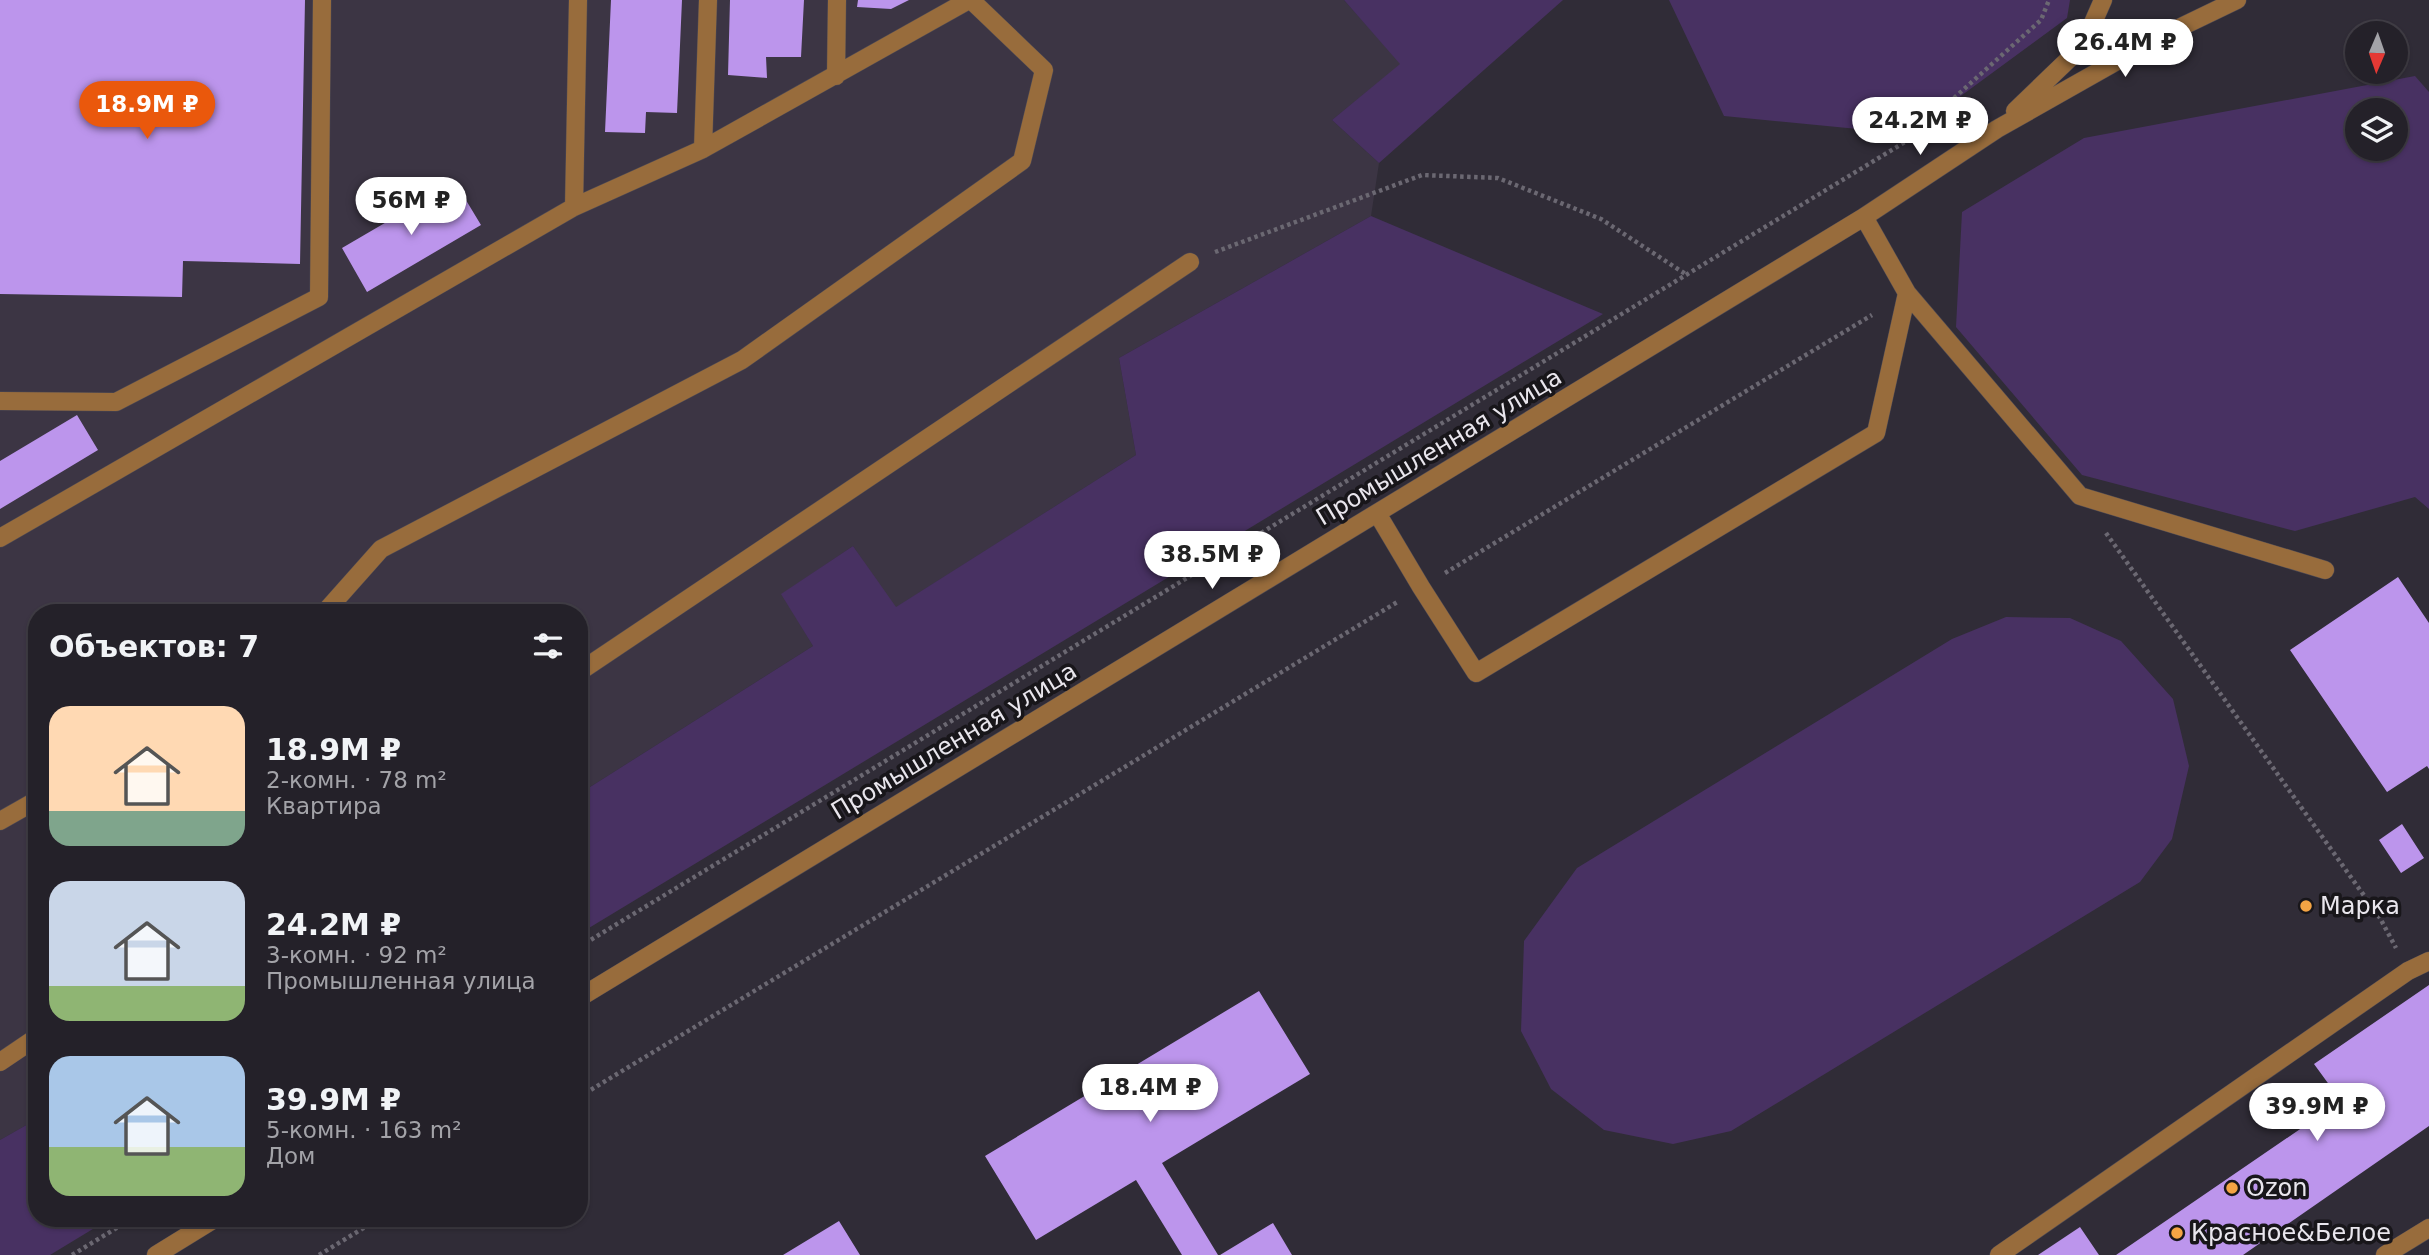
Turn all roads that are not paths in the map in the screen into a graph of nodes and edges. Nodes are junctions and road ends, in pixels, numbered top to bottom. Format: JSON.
{"nodes":[{"id":1,"x":322,"y":0,"type":"edge"},
{"id":2,"x":579,"y":0,"type":"edge"},
{"id":3,"x":708,"y":0,"type":"edge"},
{"id":4,"x":837,"y":0,"type":"edge"},
{"id":5,"x":970,"y":0,"type":"edge"},
{"id":6,"x":2103,"y":0,"type":"edge"},
{"id":7,"x":2237,"y":0,"type":"edge"},
{"id":8,"x":836,"y":76,"type":"junction"},
{"id":9,"x":1997,"y":129,"type":"junction"},
{"id":10,"x":703,"y":149,"type":"junction"},
{"id":11,"x":574,"y":207,"type":"junction"},
{"id":12,"x":1864,"y":217,"type":"junction"},
{"id":13,"x":1190,"y":262,"type":"road end"},
{"id":14,"x":1908,"y":293,"type":"junction"},
{"id":15,"x":0,"y":401,"type":"edge"},
{"id":16,"x":1377,"y":513,"type":"junction"},
{"id":17,"x":0,"y":538,"type":"edge"},
{"id":18,"x":2325,"y":570,"type":"dead end"},
{"id":19,"x":333,"y":604,"type":"edge"},
{"id":20,"x":588,"y":666,"type":"edge"},
{"id":21,"x":28,"y":805,"type":"edge"},
{"id":22,"x":0,"y":821,"type":"edge"},
{"id":23,"x":2429,"y":961,"type":"edge"},
{"id":24,"x":588,"y":993,"type":"edge"},
{"id":25,"x":28,"y":1043,"type":"edge"},
{"id":26,"x":0,"y":1062,"type":"edge"},
{"id":27,"x":201,"y":1227,"type":"edge"},
{"id":28,"x":2429,"y":1228,"type":"edge"},
{"id":29,"x":156,"y":1255,"type":"edge"},
{"id":30,"x":1999,"y":1255,"type":"edge"},
{"id":31,"x":2385,"y":1255,"type":"edge"}],
"edges":[{"from":1,"to":15,"type":"street"},
{"from":2,"to":11,"type":"street"},
{"from":3,"to":10,"type":"street"},
{"from":4,"to":8,"type":"street"},
{"from":5,"to":8,"type":"street"},
{"from":5,"to":19,"type":"street"},
{"from":6,"to":9,"type":"street","name":"Промышленная улица"},
{"from":7,"to":9,"type":"street","name":"Промышленная улица"},
{"from":8,"to":10,"type":"street"},
{"from":9,"to":12,"type":"street","name":"Промышленная улица"},
{"from":10,"to":11,"type":"street"},
{"from":11,"to":17,"type":"street"},
{"from":12,"to":14,"type":"street"},
{"from":12,"to":16,"type":"street","name":"Промышленная улица"},
{"from":13,"to":20,"type":"street"},
{"from":14,"to":16,"type":"street"},
{"from":14,"to":18,"type":"street"},
{"from":16,"to":24,"type":"street","name":"Промышленная улица"},
{"from":21,"to":22,"type":"street"},
{"from":23,"to":30,"type":"street"},
{"from":25,"to":26,"type":"street"},
{"from":27,"to":29,"type":"street"},
{"from":28,"to":31,"type":"street"}]}
